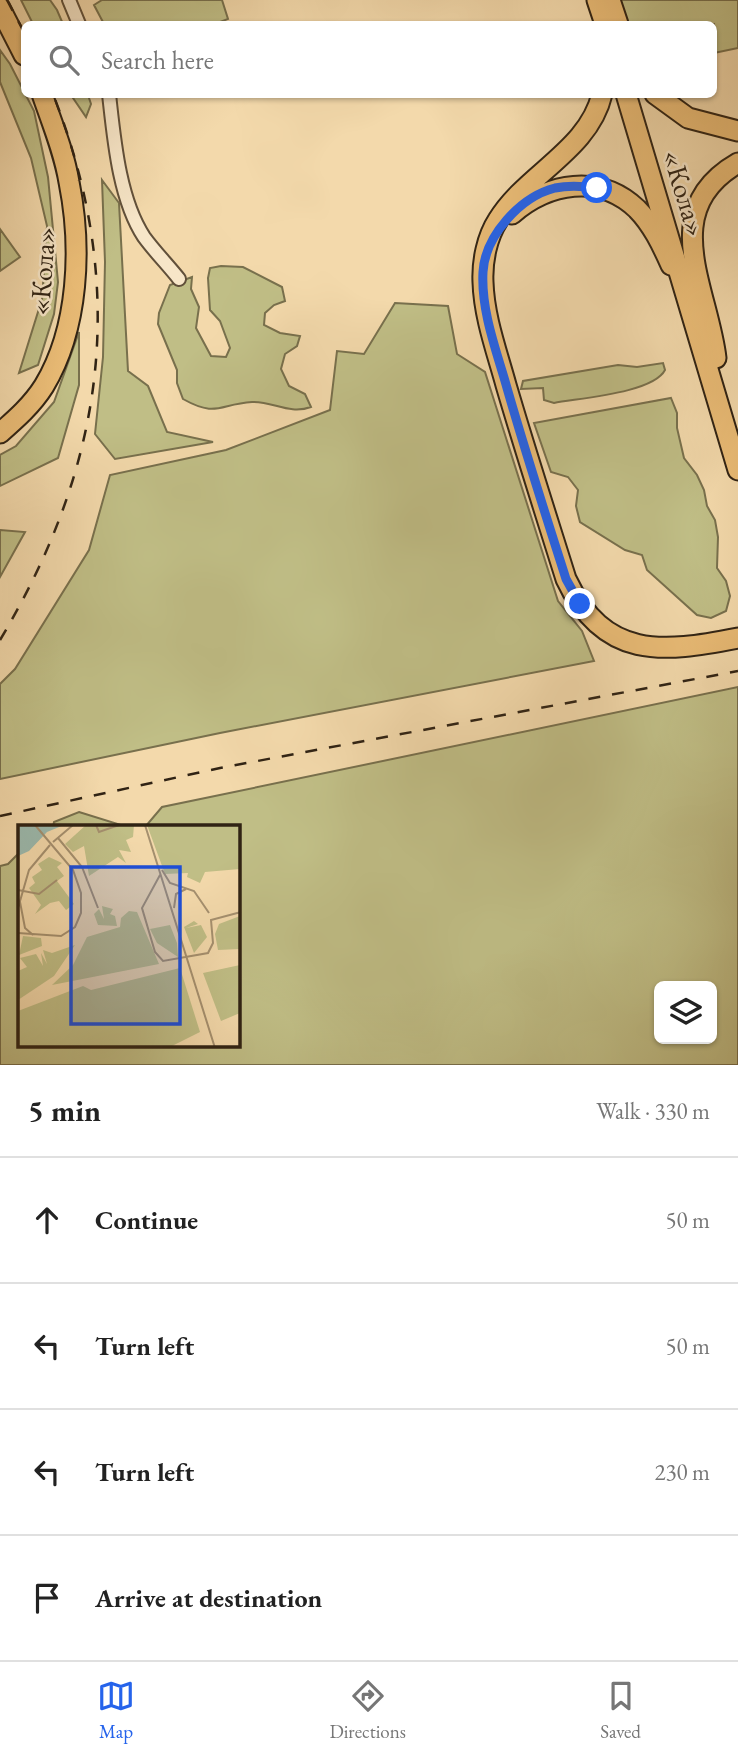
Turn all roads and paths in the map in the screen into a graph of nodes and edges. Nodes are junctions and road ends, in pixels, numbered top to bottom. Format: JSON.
{"nodes":[{"id":1,"x":69,"y":0,"type":"edge"},
{"id":2,"x":594,"y":0,"type":"edge"},
{"id":3,"x":604,"y":0,"type":"edge"},
{"id":4,"x":610,"y":0,"type":"edge"},
{"id":5,"x":0,"y":8,"type":"edge"},
{"id":6,"x":78,"y":21,"type":"edge"},
{"id":7,"x":598,"y":21,"type":"edge"},
{"id":8,"x":604,"y":21,"type":"edge"},
{"id":9,"x":610,"y":21,"type":"edge"},
{"id":10,"x":617,"y":21,"type":"edge"},
{"id":11,"x":21,"y":49,"type":"edge"},
{"id":12,"x":43,"y":98,"type":"edge"},
{"id":13,"x":110,"y":98,"type":"edge"},
{"id":14,"x":600,"y":98,"type":"edge"},
{"id":15,"x":627,"y":98,"type":"edge"},
{"id":16,"x":634,"y":98,"type":"edge"},
{"id":17,"x":660,"y":98,"type":"edge"},
{"id":18,"x":738,"y":131,"type":"edge"},
{"id":19,"x":738,"y":163,"type":"edge"},
{"id":20,"x":485,"y":260,"type":"junction"},
{"id":21,"x":179,"y":279,"type":"dead end"},
{"id":22,"x":686,"y":300,"type":"junction"},
{"id":23,"x":716,"y":358,"type":"junction"},
{"id":24,"x":738,"y":431,"type":"edge"},
{"id":25,"x":0,"y":433,"type":"edge"},
{"id":26,"x":738,"y":470,"type":"edge"},
{"id":27,"x":738,"y":638,"type":"edge"}],
"edges":[{"from":1,"to":6,"type":"street"},
{"from":2,"to":7,"type":"main road"},
{"from":2,"to":8,"type":"main road"},
{"from":3,"to":9,"type":"main road"},
{"from":4,"to":10,"type":"main road"},
{"from":5,"to":11,"type":"main road"},
{"from":12,"to":25,"type":"main road","name":"«Кола»"},
{"from":13,"to":21,"type":"street"},
{"from":14,"to":20,"type":"main road"},
{"from":15,"to":22,"type":"main road","name":"«Кола»"},
{"from":16,"to":23,"type":"main road","name":"«Кола»"},
{"from":17,"to":18,"type":"main road"},
{"from":19,"to":23,"type":"main road"},
{"from":20,"to":22,"type":"main road"},
{"from":20,"to":27,"type":"main road"},
{"from":22,"to":26,"type":"main road","name":"«Кола»"},
{"from":23,"to":24,"type":"main road","name":"«Кола»"}]}
